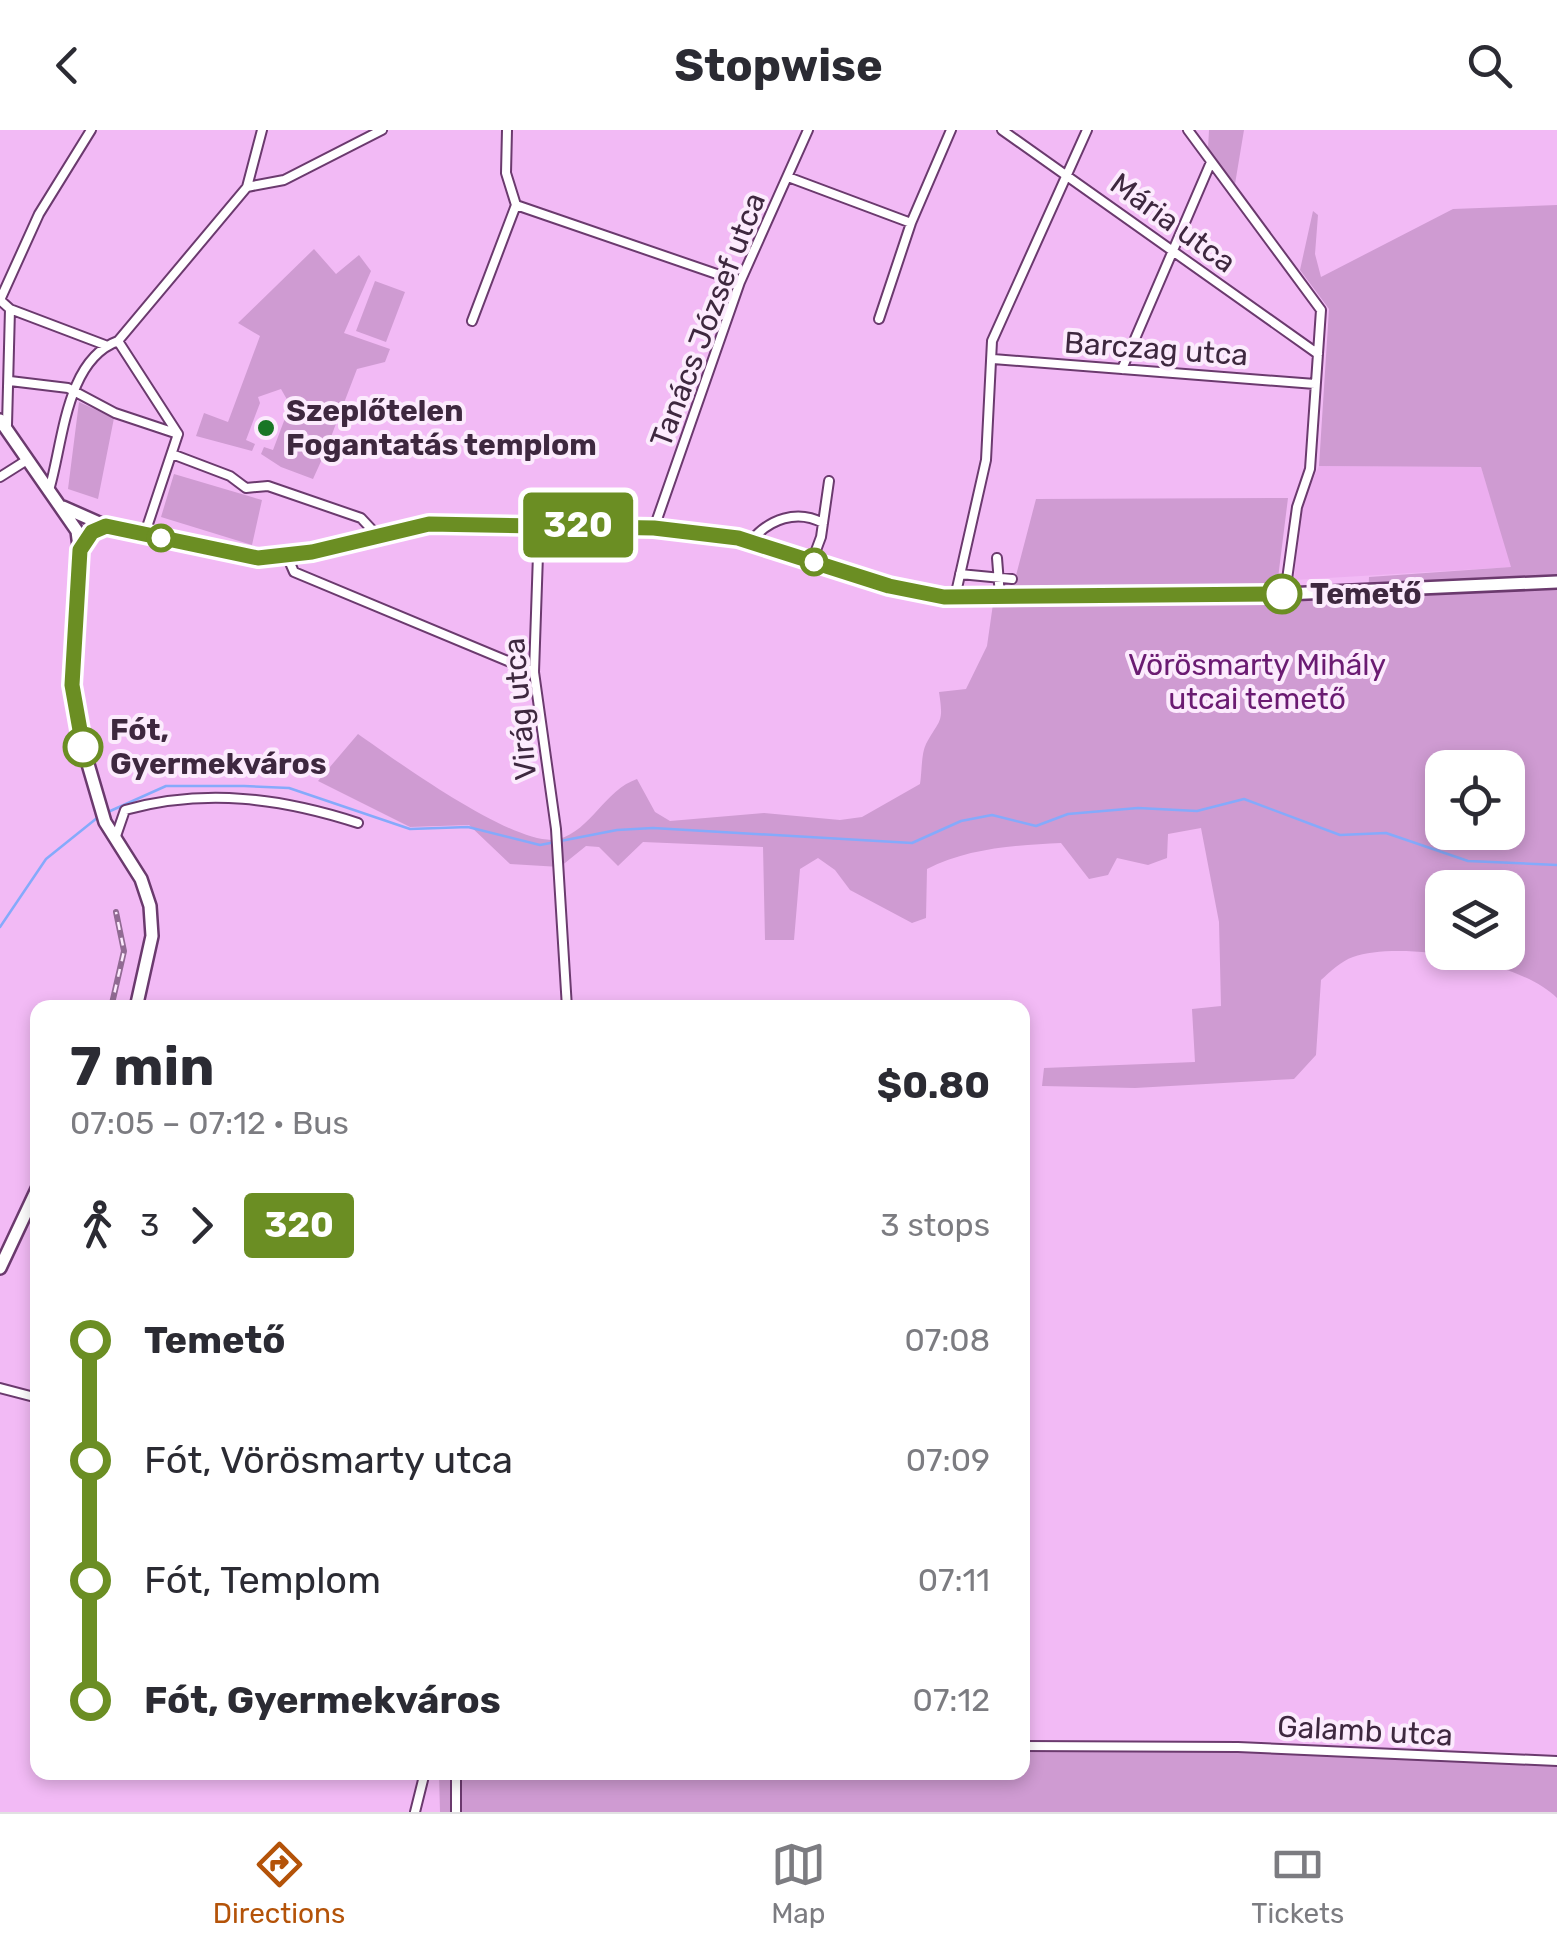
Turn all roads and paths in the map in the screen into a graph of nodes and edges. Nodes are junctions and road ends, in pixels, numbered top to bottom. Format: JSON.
{"nodes":[{"id":1,"x":91,"y":130,"type":"edge"},
{"id":2,"x":262,"y":130,"type":"edge"},
{"id":3,"x":382,"y":130,"type":"edge"},
{"id":4,"x":507,"y":130,"type":"edge"},
{"id":5,"x":808,"y":130,"type":"edge"},
{"id":6,"x":951,"y":130,"type":"edge"},
{"id":7,"x":1002,"y":130,"type":"edge"},
{"id":8,"x":1087,"y":130,"type":"edge"},
{"id":9,"x":1188,"y":130,"type":"edge"},
{"id":10,"x":1211,"y":162,"type":"junction"},
{"id":11,"x":1068,"y":175,"type":"junction"},
{"id":12,"x":788,"y":177,"type":"junction"},
{"id":13,"x":247,"y":187,"type":"junction"},
{"id":14,"x":516,"y":205,"type":"junction"},
{"id":15,"x":911,"y":223,"type":"junction"},
{"id":16,"x":1172,"y":250,"type":"junction"},
{"id":17,"x":740,"y":282,"type":"junction"},
{"id":18,"x":0,"y":300,"type":"edge"},
{"id":19,"x":10,"y":310,"type":"junction"},
{"id":20,"x":880,"y":319,"type":"dead end"},
{"id":21,"x":472,"y":321,"type":"dead end"},
{"id":22,"x":118,"y":341,"type":"junction"},
{"id":23,"x":106,"y":346,"type":"junction"},
{"id":24,"x":1318,"y":354,"type":"junction"},
{"id":25,"x":993,"y":359,"type":"junction"},
{"id":26,"x":1122,"y":369,"type":"junction"},
{"id":27,"x":10,"y":382,"type":"junction"},
{"id":28,"x":1315,"y":384,"type":"junction"},
{"id":29,"x":73,"y":391,"type":"junction"},
{"id":30,"x":3,"y":422,"type":"edge"},
{"id":31,"x":178,"y":434,"type":"junction"},
{"id":32,"x":172,"y":454,"type":"junction"},
{"id":33,"x":27,"y":460,"type":"junction"},
{"id":34,"x":0,"y":477,"type":"edge"},
{"id":35,"x":829,"y":480,"type":"dead end"},
{"id":36,"x":49,"y":490,"type":"junction"},
{"id":37,"x":63,"y":507,"type":"junction"},
{"id":38,"x":824,"y":522,"type":"junction"},
{"id":39,"x":539,"y":525,"type":"junction"},
{"id":40,"x":100,"y":527,"type":"junction"},
{"id":41,"x":654,"y":528,"type":"junction"},
{"id":42,"x":77,"y":531,"type":"junction"},
{"id":43,"x":145,"y":533,"type":"junction"},
{"id":44,"x":376,"y":534,"type":"junction"},
{"id":45,"x":751,"y":541,"type":"junction"},
{"id":46,"x":80,"y":550,"type":"junction"},
{"id":47,"x":288,"y":556,"type":"junction"},
{"id":48,"x":998,"y":558,"type":"dead end"},
{"id":49,"x":812,"y":561,"type":"junction"},
{"id":50,"x":960,"y":574,"type":"junction"},
{"id":51,"x":1000,"y":577,"type":"junction"},
{"id":52,"x":1012,"y":579,"type":"dead end"},
{"id":53,"x":1557,"y":582,"type":"edge"},
{"id":54,"x":1286,"y":594,"type":"junction"},
{"id":55,"x":1000,"y":596,"type":"junction"},
{"id":56,"x":955,"y":597,"type":"junction"},
{"id":57,"x":534,"y":672,"type":"junction"},
{"id":58,"x":358,"y":823,"type":"dead end"},
{"id":59,"x":115,"y":839,"type":"junction"},
{"id":60,"x":138,"y":1000,"type":"edge"},
{"id":61,"x":566,"y":1000,"type":"edge"},
{"id":62,"x":30,"y":1204,"type":"edge"},
{"id":63,"x":0,"y":1268,"type":"edge"},
{"id":64,"x":0,"y":1388,"type":"edge"},
{"id":65,"x":30,"y":1396,"type":"edge"},
{"id":66,"x":1030,"y":1746,"type":"edge"},
{"id":67,"x":1557,"y":1761,"type":"edge"},
{"id":68,"x":423,"y":1780,"type":"edge"},
{"id":69,"x":456,"y":1780,"type":"edge"},
{"id":70,"x":415,"y":1812,"type":"edge"},
{"id":71,"x":456,"y":1812,"type":"edge"}],
"edges":[{"from":1,"to":18,"type":"street"},
{"from":2,"to":13,"type":"street"},
{"from":3,"to":13,"type":"street"},
{"from":4,"to":14,"type":"street"},
{"from":5,"to":12,"type":"street","name":"Tanács József utca"},
{"from":6,"to":15,"type":"street"},
{"from":7,"to":11,"type":"street","name":"Mária utca"},
{"from":8,"to":11,"type":"street"},
{"from":9,"to":10,"type":"street"},
{"from":10,"to":16,"type":"street"},
{"from":10,"to":24,"type":"street"},
{"from":11,"to":16,"type":"street","name":"Mária utca"},
{"from":11,"to":25,"type":"street"},
{"from":12,"to":15,"type":"street"},
{"from":12,"to":17,"type":"street","name":"Tanács József utca"},
{"from":13,"to":22,"type":"street"},
{"from":14,"to":17,"type":"street"},
{"from":14,"to":21,"type":"street"},
{"from":15,"to":20,"type":"street"},
{"from":16,"to":24,"type":"street","name":"Mária utca"},
{"from":16,"to":26,"type":"street"},
{"from":17,"to":41,"type":"street","name":"Tanács József utca"},
{"from":18,"to":19,"type":"street"},
{"from":19,"to":23,"type":"street"},
{"from":19,"to":27,"type":"street"},
{"from":22,"to":23,"type":"street"},
{"from":22,"to":31,"type":"street"},
{"from":23,"to":29,"type":"street"},
{"from":24,"to":28,"type":"street"},
{"from":25,"to":26,"type":"street","name":"Barczag utca"},
{"from":25,"to":50,"type":"street"},
{"from":26,"to":28,"type":"street","name":"Barczag utca"},
{"from":27,"to":29,"type":"street"},
{"from":27,"to":30,"type":"street"},
{"from":28,"to":54,"type":"street"},
{"from":29,"to":31,"type":"street"},
{"from":29,"to":36,"type":"street"},
{"from":30,"to":33,"type":"main road"},
{"from":31,"to":32,"type":"street"},
{"from":32,"to":43,"type":"street"},
{"from":32,"to":44,"type":"street"},
{"from":33,"to":34,"type":"street"},
{"from":33,"to":36,"type":"main road"},
{"from":35,"to":38,"type":"street"},
{"from":36,"to":37,"type":"main road"},
{"from":37,"to":40,"type":"main road"},
{"from":37,"to":42,"type":"main road"},
{"from":38,"to":45,"type":"street"},
{"from":38,"to":49,"type":"street"},
{"from":39,"to":41,"type":"main road"},
{"from":39,"to":44,"type":"main road"},
{"from":39,"to":57,"type":"street","name":"Virág utca"},
{"from":40,"to":42,"type":"main road"},
{"from":40,"to":43,"type":"main road"},
{"from":40,"to":46,"type":"main road"},
{"from":41,"to":45,"type":"main road"},
{"from":42,"to":46,"type":"main road"},
{"from":43,"to":47,"type":"main road"},
{"from":44,"to":47,"type":"main road"},
{"from":45,"to":49,"type":"main road"},
{"from":46,"to":59,"type":"main road"},
{"from":47,"to":57,"type":"street"},
{"from":48,"to":51,"type":"street"},
{"from":49,"to":56,"type":"main road"},
{"from":50,"to":51,"type":"street"},
{"from":50,"to":56,"type":"street"},
{"from":51,"to":52,"type":"street"},
{"from":51,"to":55,"type":"street"},
{"from":53,"to":54,"type":"main road"},
{"from":54,"to":55,"type":"main road"},
{"from":55,"to":56,"type":"main road"},
{"from":57,"to":61,"type":"street","name":"Virág utca"},
{"from":58,"to":59,"type":"street"},
{"from":59,"to":60,"type":"main road"},
{"from":62,"to":63,"type":"main road"},
{"from":64,"to":65,"type":"street"},
{"from":66,"to":67,"type":"street","name":"Galamb utca"},
{"from":68,"to":70,"type":"street"},
{"from":69,"to":71,"type":"street"}]}
